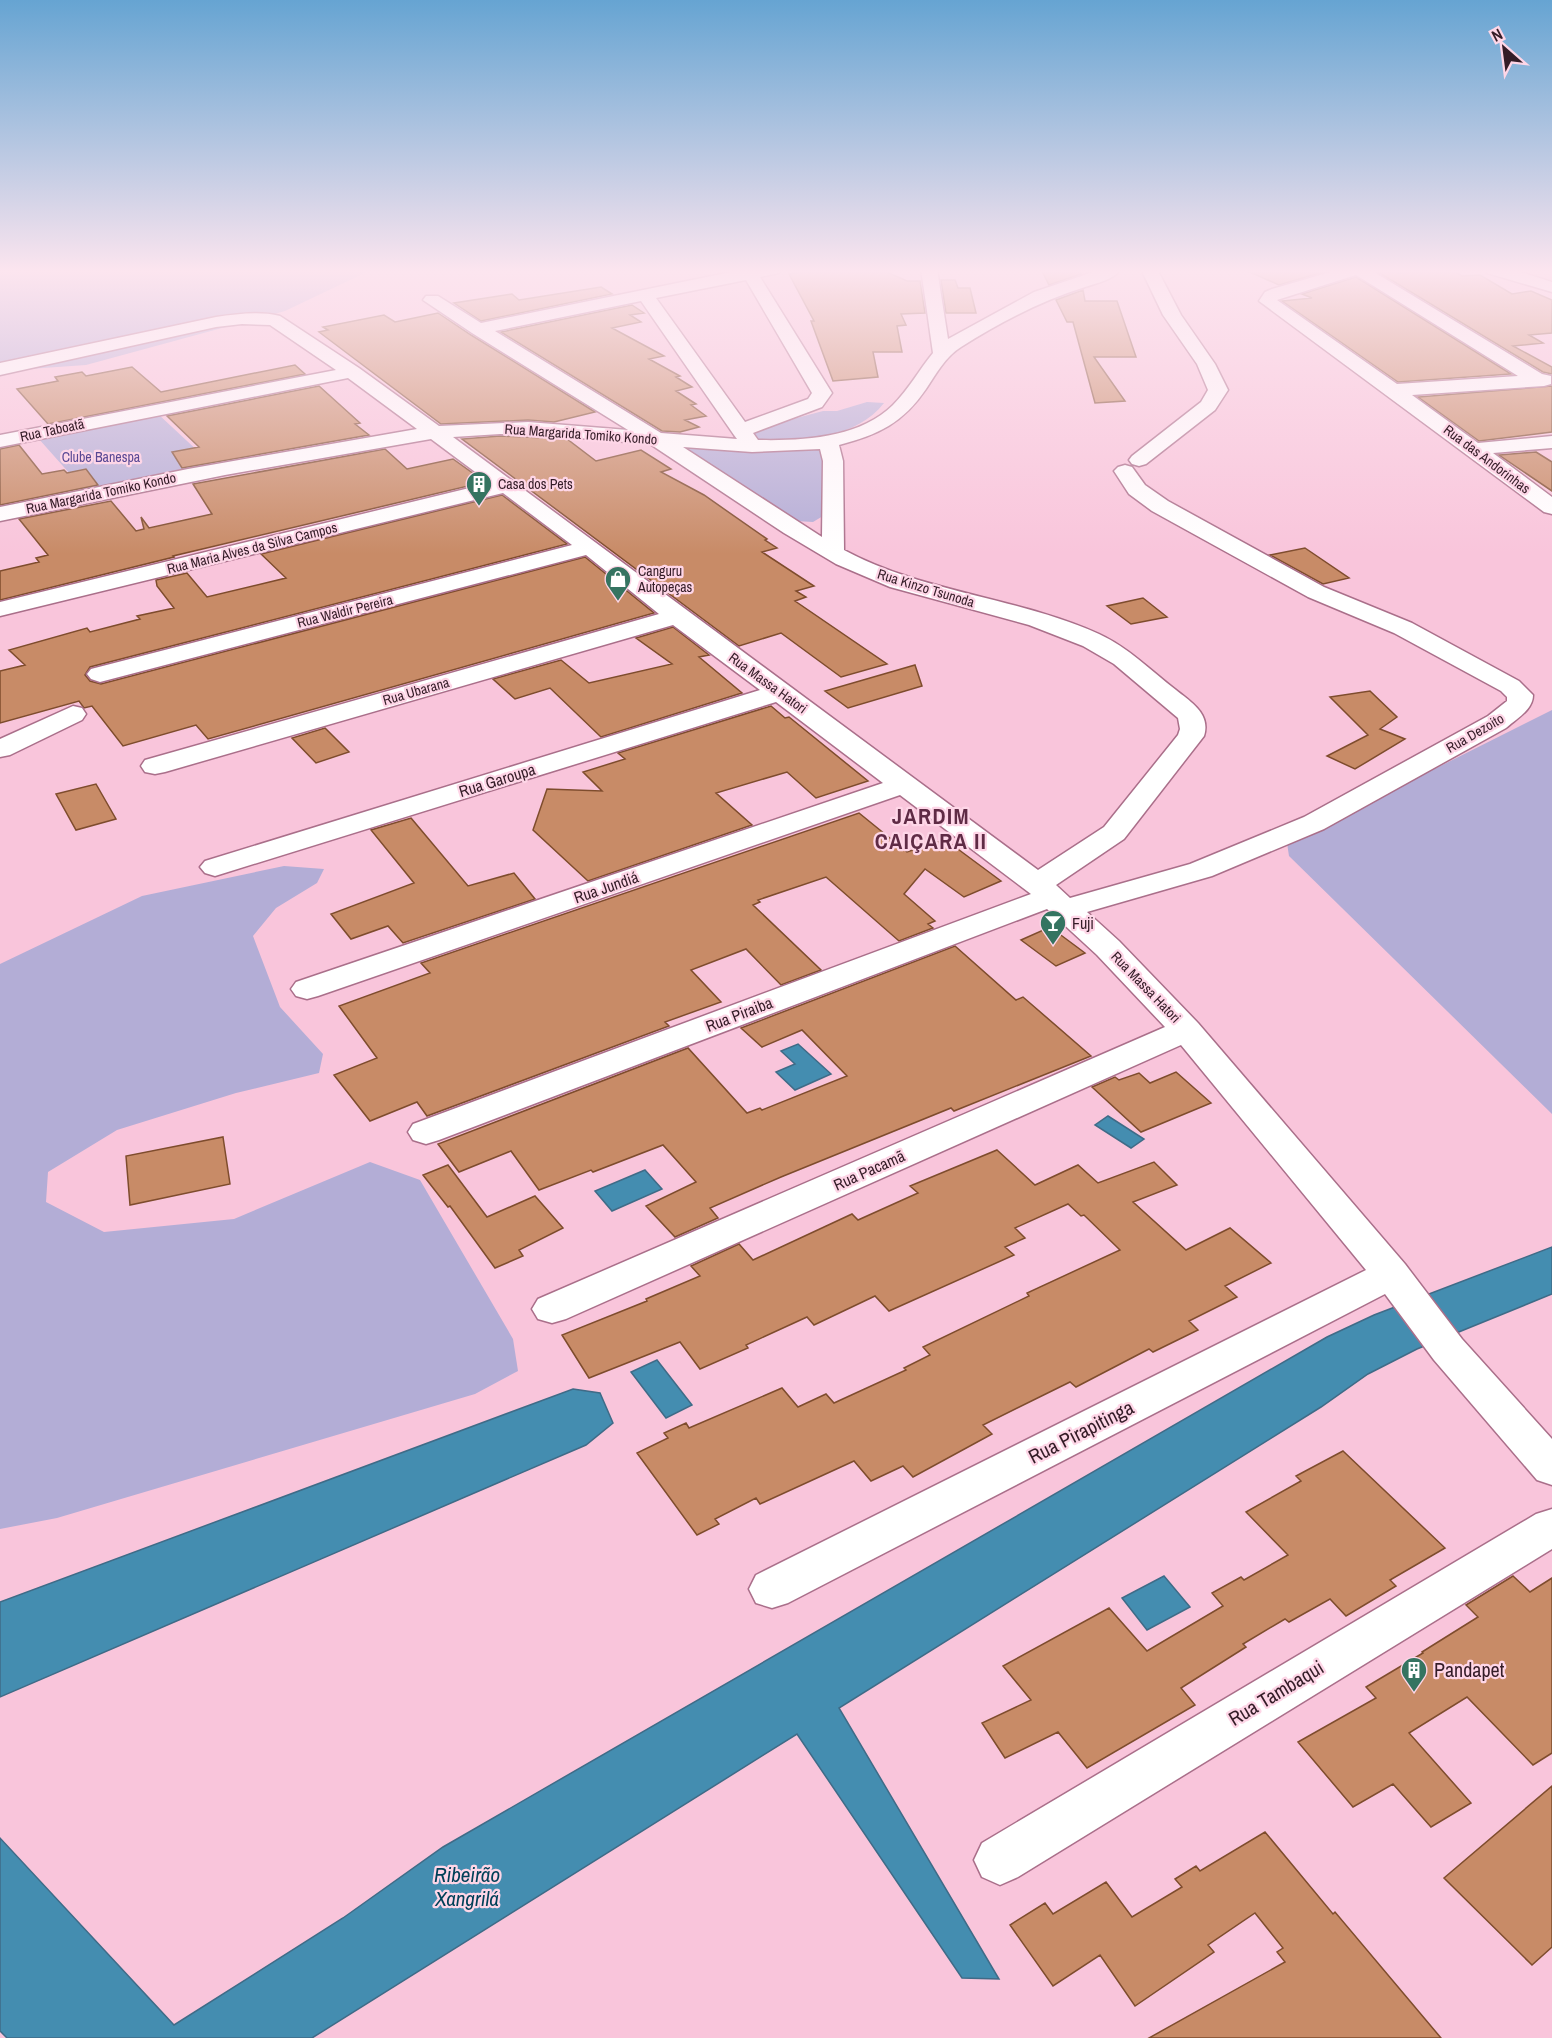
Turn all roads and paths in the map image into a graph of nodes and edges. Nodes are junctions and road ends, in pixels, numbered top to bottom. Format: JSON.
{"nodes":[{"id":1,"x":22,"y":364,"type":"edge"},
{"id":2,"x":340,"y":364,"type":"edge"},
{"id":3,"x":535,"y":364,"type":"edge"},
{"id":4,"x":694,"y":364,"type":"edge"},
{"id":5,"x":805,"y":364,"type":"edge"},
{"id":6,"x":933,"y":364,"type":"edge"},
{"id":7,"x":1206,"y":364,"type":"edge"},
{"id":8,"x":1357,"y":364,"type":"edge"},
{"id":9,"x":1518,"y":364,"type":"edge"},
{"id":10,"x":0,"y":369,"type":"edge"},
{"id":11,"x":352,"y":372,"type":"junction"},
{"id":12,"x":1545,"y":380,"type":"edge"},
{"id":13,"x":1393,"y":390,"type":"junction"},
{"id":14,"x":436,"y":434,"type":"junction"},
{"id":15,"x":746,"y":438,"type":"junction"},
{"id":16,"x":657,"y":439,"type":"junction"},
{"id":17,"x":0,"y":441,"type":"edge"},
{"id":18,"x":828,"y":441,"type":"junction"},
{"id":19,"x":1552,"y":442,"type":"edge"},
{"id":20,"x":1474,"y":449,"type":"junction"},
{"id":21,"x":504,"y":486,"type":"junction"},
{"id":22,"x":1552,"y":507,"type":"edge"},
{"id":23,"x":0,"y":514,"type":"edge"},
{"id":24,"x":590,"y":547,"type":"junction"},
{"id":25,"x":833,"y":553,"type":"junction"},
{"id":26,"x":0,"y":609,"type":"edge"},
{"id":27,"x":677,"y":616,"type":"junction"},
{"id":28,"x":100,"y":674,"type":"dead end"},
{"id":29,"x":780,"y":692,"type":"junction"},
{"id":30,"x":73,"y":714,"type":"dead end"},
{"id":31,"x":0,"y":749,"type":"edge"},
{"id":32,"x":155,"y":766,"type":"dead end"},
{"id":33,"x":906,"y":784,"type":"junction"},
{"id":34,"x":214,"y":867,"type":"dead end"},
{"id":35,"x":1052,"y":896,"type":"junction"},
{"id":36,"x":307,"y":989,"type":"dead end"},
{"id":37,"x":1186,"y":1030,"type":"junction"},
{"id":38,"x":426,"y":1132,"type":"dead end"},
{"id":39,"x":1399,"y":1286,"type":"junction"},
{"id":40,"x":552,"y":1309,"type":"dead end"},
{"id":41,"x":1552,"y":1468,"type":"edge"},
{"id":42,"x":1552,"y":1527,"type":"edge"},
{"id":43,"x":772,"y":1589,"type":"dead end"},
{"id":44,"x":1000,"y":1860,"type":"dead end"}],
"edges":[{"from":1,"to":10,"type":"street","name":"Rua Massa Hatori"},
{"from":2,"to":11,"type":"street","name":"Rua Massa Hatori"},
{"from":3,"to":16,"type":"street","name":"Rua Kinzo Tsunoda"},
{"from":4,"to":15,"type":"street"},
{"from":5,"to":15,"type":"street"},
{"from":6,"to":18,"type":"street","name":"Rua Margarida Tomiko Kondo"},
{"from":7,"to":35,"type":"street","name":"Rua Dezoito"},
{"from":8,"to":13,"type":"street","name":"Rua das Andorinhas"},
{"from":9,"to":12,"type":"street"},
{"from":11,"to":14,"type":"street","name":"Rua Massa Hatori"},
{"from":11,"to":17,"type":"street","name":"Rua Taboatã"},
{"from":12,"to":13,"type":"street"},
{"from":13,"to":20,"type":"street","name":"Rua das Andorinhas"},
{"from":14,"to":16,"type":"street","name":"Rua Margarida Tomiko Kondo"},
{"from":14,"to":21,"type":"street","name":"Rua Massa Hatori"},
{"from":14,"to":23,"type":"street","name":"Rua Margarida Tomiko Kondo"},
{"from":15,"to":16,"type":"street","name":"Rua Margarida Tomiko Kondo"},
{"from":15,"to":18,"type":"street","name":"Rua Margarida Tomiko Kondo"},
{"from":16,"to":25,"type":"street","name":"Rua Kinzo Tsunoda"},
{"from":18,"to":25,"type":"street"},
{"from":19,"to":20,"type":"street"},
{"from":20,"to":22,"type":"street","name":"Rua das Andorinhas"},
{"from":21,"to":24,"type":"street","name":"Rua Massa Hatori"},
{"from":21,"to":26,"type":"street","name":"Rua Maria Alves da Silva Campos"},
{"from":24,"to":27,"type":"street","name":"Rua Massa Hatori"},
{"from":24,"to":28,"type":"street","name":"Rua Waldir Pereira"},
{"from":25,"to":35,"type":"street","name":"Rua Kinzo Tsunoda"},
{"from":27,"to":29,"type":"street","name":"Rua Massa Hatori"},
{"from":27,"to":32,"type":"street","name":"Rua Ubarana"},
{"from":29,"to":33,"type":"street","name":"Rua Massa Hatori"},
{"from":29,"to":34,"type":"street","name":"Rua Garoupa"},
{"from":30,"to":31,"type":"street"},
{"from":33,"to":35,"type":"street","name":"Rua Massa Hatori"},
{"from":33,"to":36,"type":"street","name":"Rua Jundiá"},
{"from":35,"to":37,"type":"street","name":"Rua Massa Hatori"},
{"from":35,"to":38,"type":"street","name":"Rua Piraiba"},
{"from":37,"to":39,"type":"street","name":"Rua Massa Hatori"},
{"from":37,"to":40,"type":"street","name":"Rua Pacamã"},
{"from":39,"to":41,"type":"street","name":"Rua Massa Hatori"},
{"from":39,"to":43,"type":"street","name":"Rua Pirapitinga"},
{"from":42,"to":44,"type":"street","name":"Rua Tambaqui"}]}
